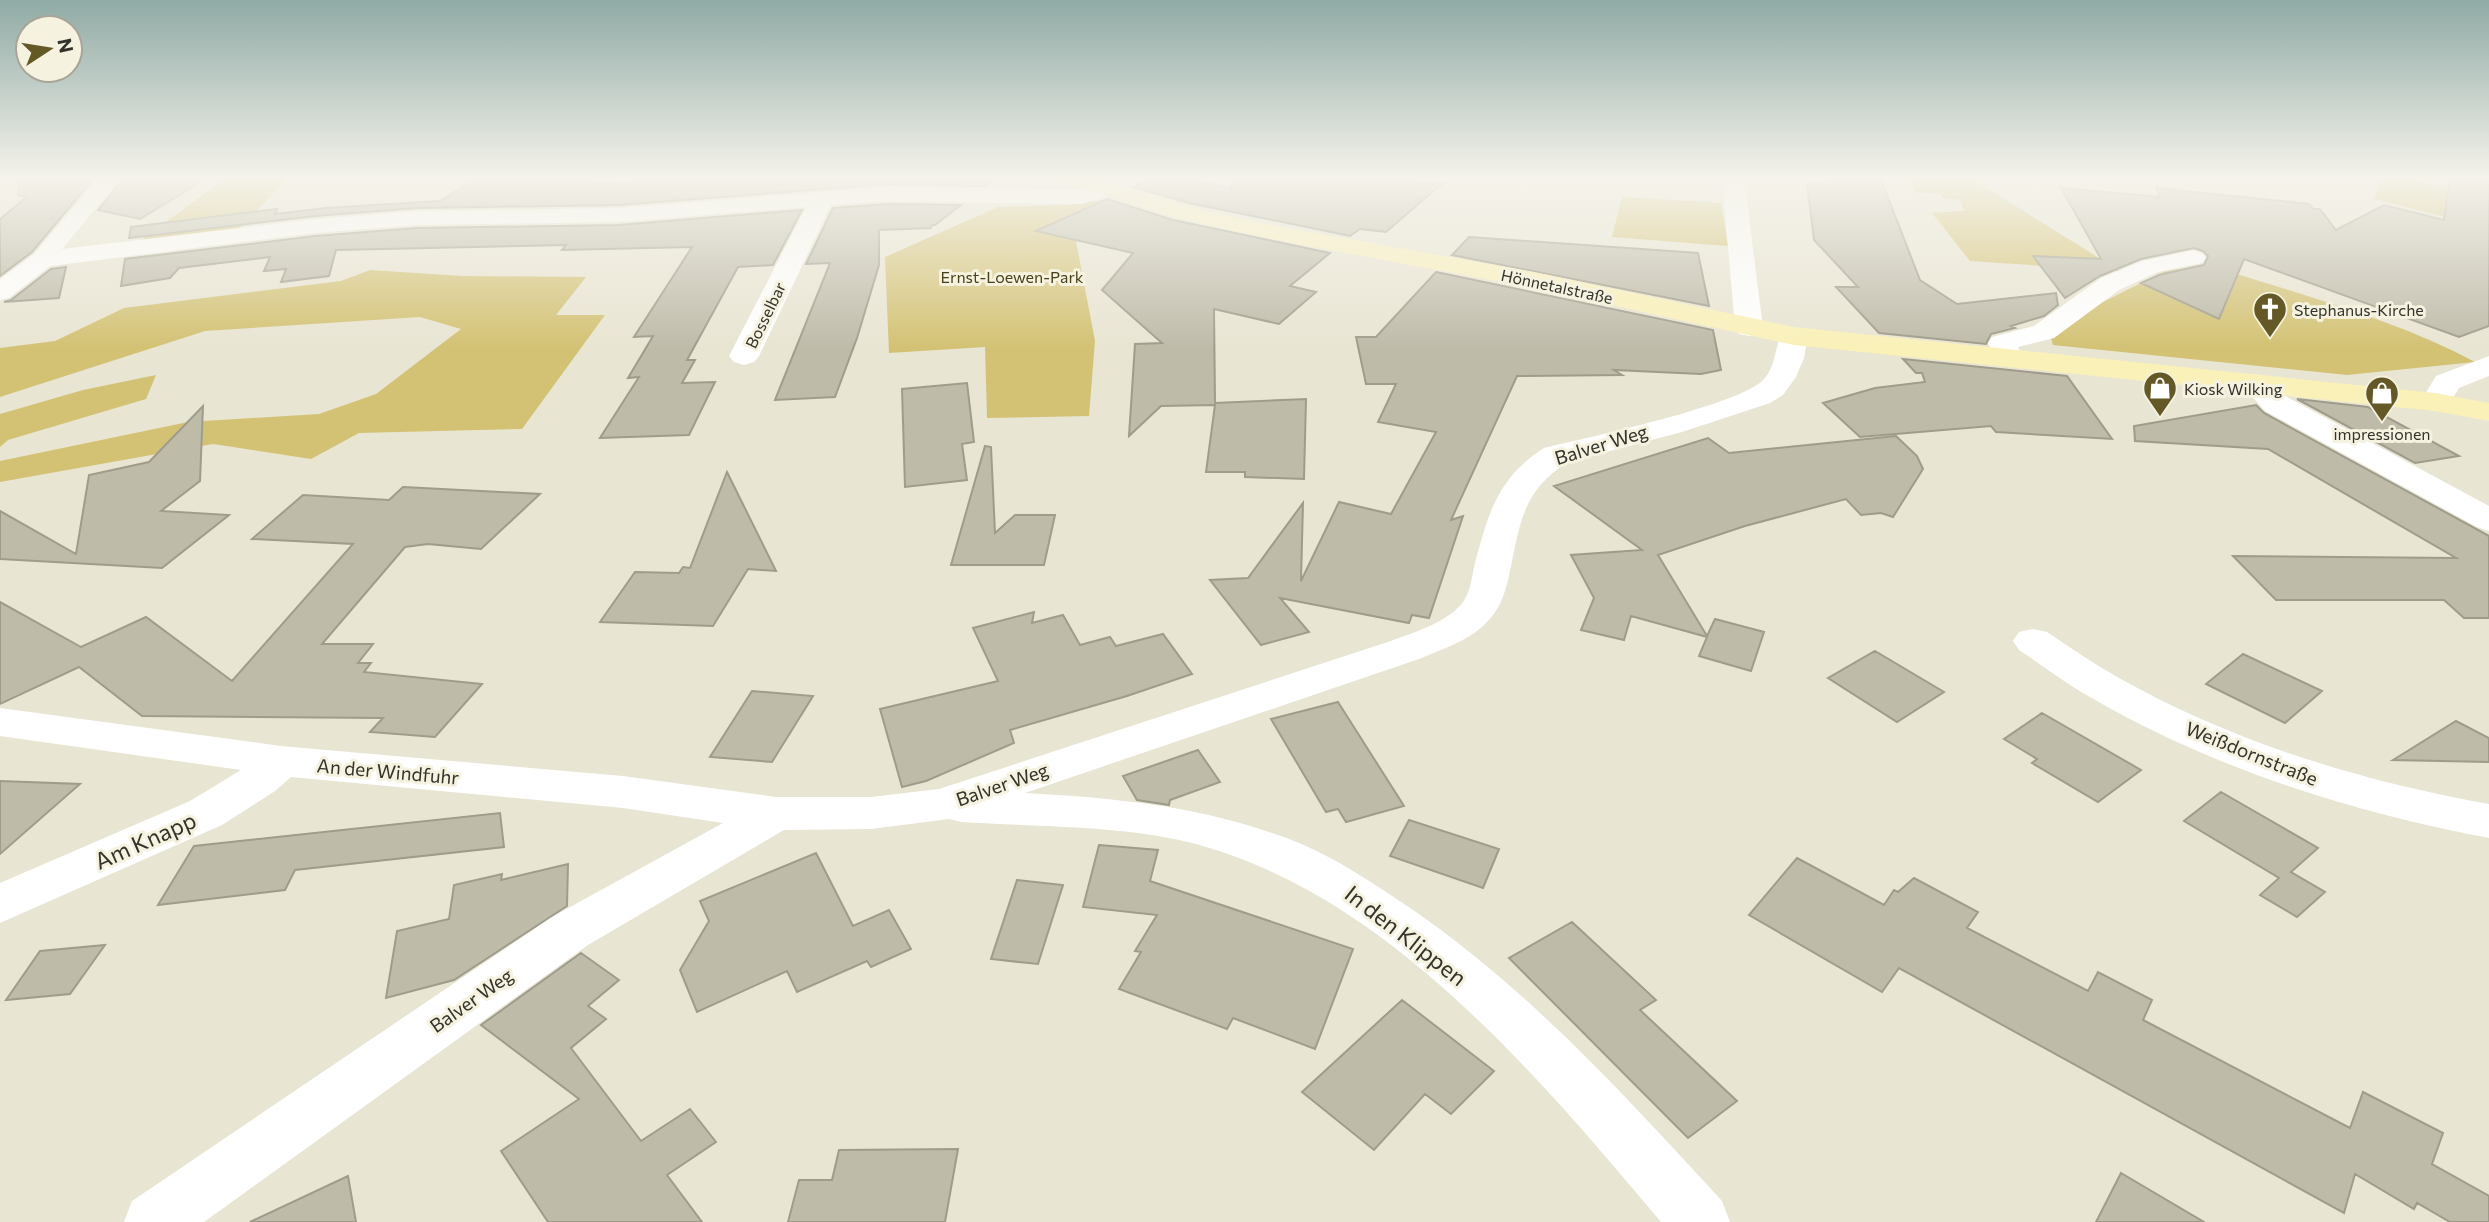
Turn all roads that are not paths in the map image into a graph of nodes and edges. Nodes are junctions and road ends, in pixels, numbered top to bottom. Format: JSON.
{"nodes":[{"id":1,"x":61,"y":234,"type":"edge"},
{"id":2,"x":259,"y":234,"type":"edge"},
{"id":3,"x":805,"y":234,"type":"edge"},
{"id":4,"x":1282,"y":234,"type":"edge"},
{"id":5,"x":1738,"y":234,"type":"edge"},
{"id":6,"x":2193,"y":258,"type":"dead end"},
{"id":7,"x":43,"y":259,"type":"junction"},
{"id":8,"x":0,"y":292,"type":"edge"},
{"id":9,"x":1749,"y":328,"type":"junction"},
{"id":10,"x":1794,"y":336,"type":"junction"},
{"id":11,"x":744,"y":356,"type":"dead end"},
{"id":12,"x":2008,"y":357,"type":"junction"},
{"id":13,"x":2489,"y":365,"type":"edge"},
{"id":14,"x":2255,"y":383,"type":"junction"},
{"id":15,"x":2435,"y":402,"type":"junction"},
{"id":16,"x":2489,"y":412,"type":"edge"},
{"id":17,"x":2489,"y":520,"type":"edge"},
{"id":18,"x":2033,"y":641,"type":"dead end"},
{"id":19,"x":0,"y":722,"type":"edge"},
{"id":20,"x":281,"y":761,"type":"junction"},
{"id":21,"x":941,"y":805,"type":"junction"},
{"id":22,"x":776,"y":814,"type":"junction"},
{"id":23,"x":2489,"y":821,"type":"edge"},
{"id":24,"x":0,"y":904,"type":"edge"},
{"id":25,"x":154,"y":1222,"type":"edge"},
{"id":26,"x":1700,"y":1222,"type":"edge"}],
"edges":[{"from":1,"to":7,"type":"street"},
{"from":2,"to":7,"type":"street"},
{"from":3,"to":11,"type":"street","name":"Bosselbar"},
{"from":4,"to":9,"type":"main road","name":"Hönnetalstraße"},
{"from":5,"to":9,"type":"street"},
{"from":6,"to":12,"type":"street"},
{"from":7,"to":8,"type":"street"},
{"from":9,"to":10,"type":"main road","name":"Hönnetalstraße"},
{"from":10,"to":12,"type":"main road","name":"Hönnetalstraße"},
{"from":10,"to":21,"type":"street","name":"Balver Weg"},
{"from":12,"to":14,"type":"main road","name":"Hönnetalstraße"},
{"from":13,"to":15,"type":"street"},
{"from":14,"to":15,"type":"main road","name":"Hönnetalstraße"},
{"from":14,"to":17,"type":"street"},
{"from":15,"to":16,"type":"main road","name":"Hönnetalstraße"},
{"from":18,"to":23,"type":"street","name":"Weißdornstraße"},
{"from":19,"to":20,"type":"street","name":"An der Windfuhr"},
{"from":20,"to":22,"type":"street","name":"An der Windfuhr"},
{"from":20,"to":24,"type":"street","name":"Am Knapp"},
{"from":21,"to":22,"type":"street","name":"Balver Weg"},
{"from":21,"to":26,"type":"street","name":"In den Klippen"},
{"from":22,"to":25,"type":"street","name":"Balver Weg"}]}
